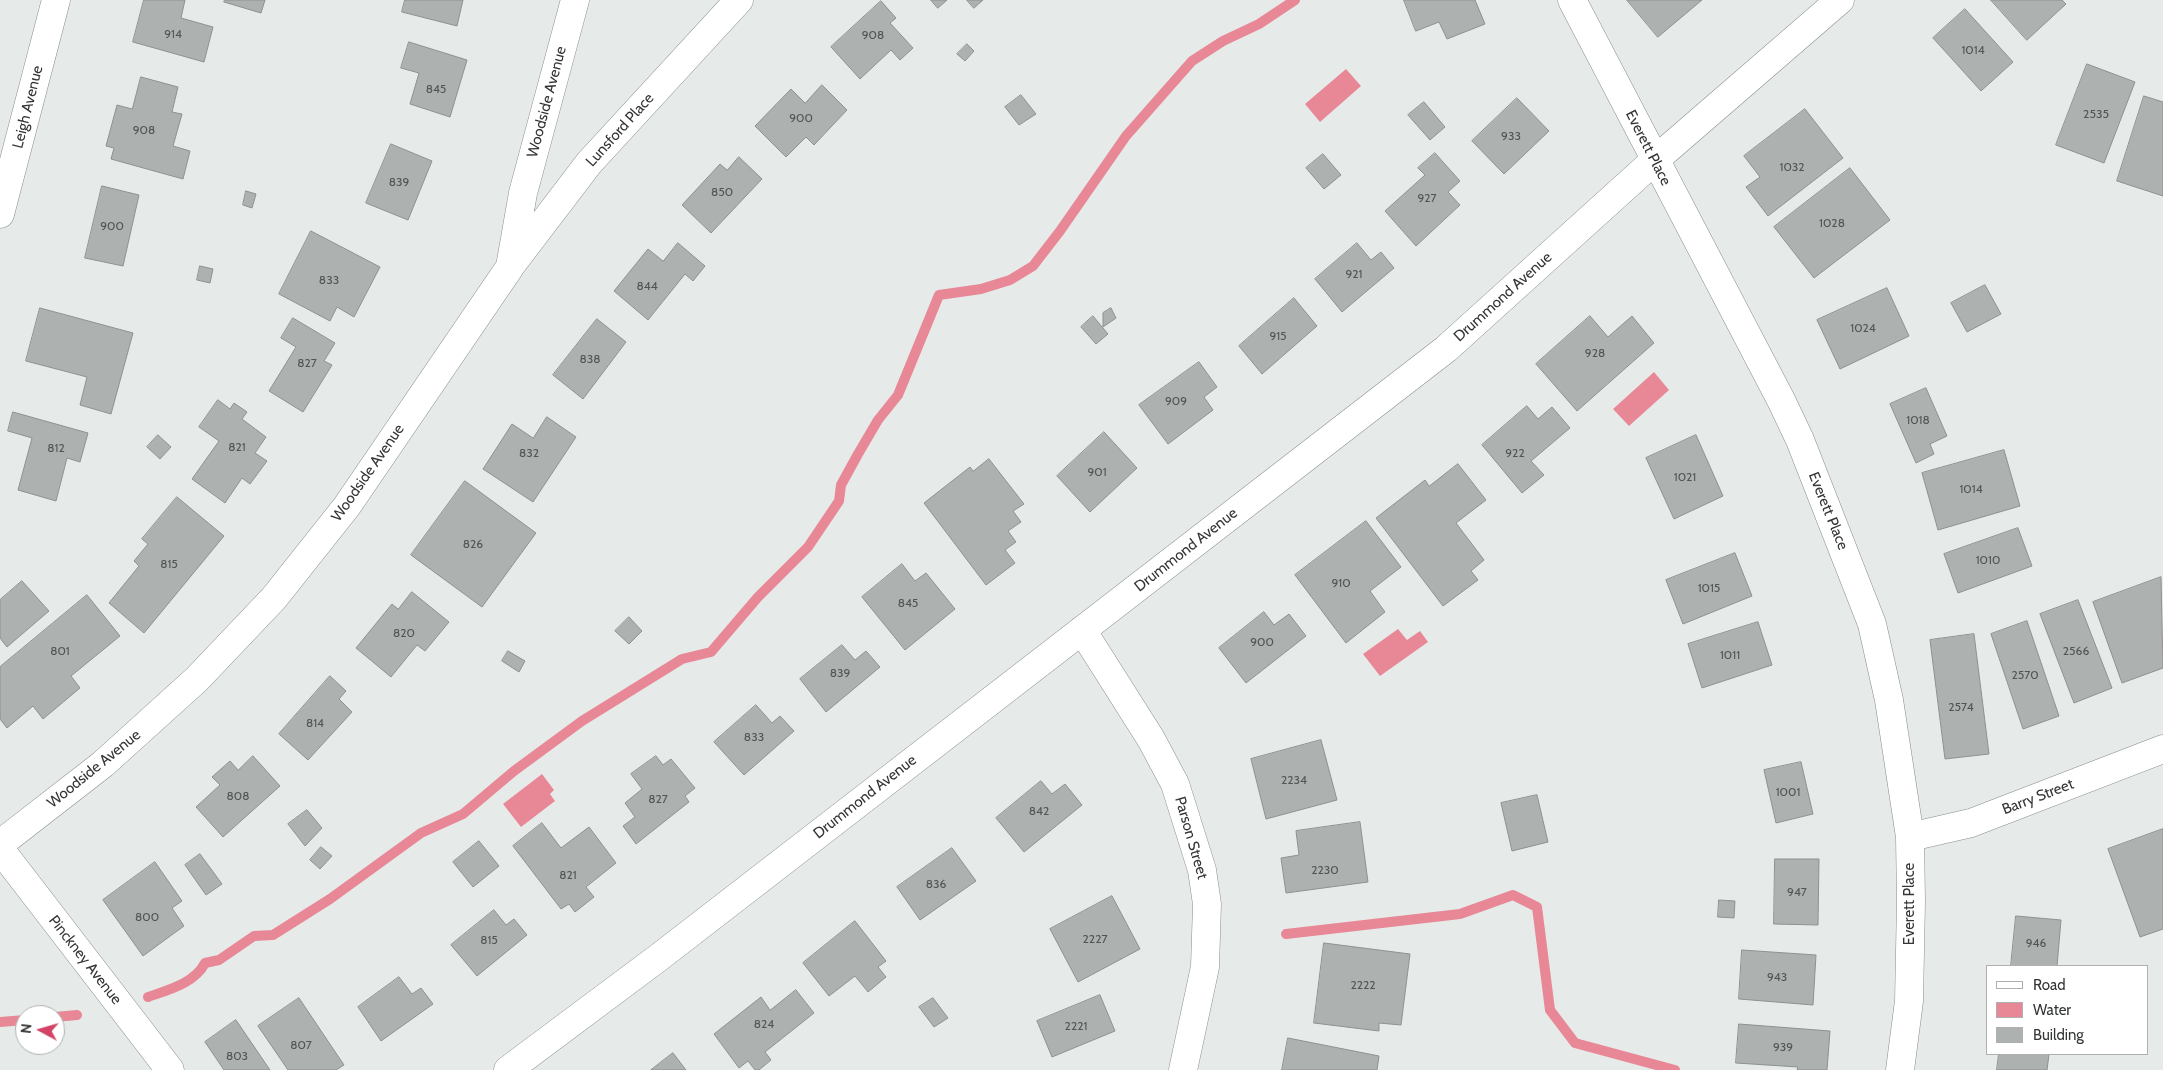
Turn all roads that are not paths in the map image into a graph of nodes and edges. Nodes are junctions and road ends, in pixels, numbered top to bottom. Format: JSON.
{"nodes":[{"id":1,"x":56,"y":0,"type":"edge"},
{"id":2,"x":575,"y":0,"type":"edge"},
{"id":3,"x":738,"y":0,"type":"edge"},
{"id":4,"x":1572,"y":0,"type":"edge"},
{"id":5,"x":1840,"y":0,"type":"edge"},
{"id":6,"x":1655,"y":160,"type":"junction"},
{"id":7,"x":0,"y":214,"type":"edge"},
{"id":8,"x":510,"y":267,"type":"junction"},
{"id":9,"x":1082,"y":630,"type":"junction"},
{"id":10,"x":2163,"y":749,"type":"edge"},
{"id":11,"x":1910,"y":837,"type":"junction"},
{"id":12,"x":0,"y":844,"type":"edge"},
{"id":13,"x":0,"y":849,"type":"edge"},
{"id":14,"x":170,"y":1070,"type":"edge"},
{"id":15,"x":508,"y":1070,"type":"edge"},
{"id":16,"x":1183,"y":1070,"type":"edge"},
{"id":17,"x":1900,"y":1070,"type":"edge"}],
"edges":[{"from":1,"to":7,"type":"street","name":"Leigh Avenue"},
{"from":2,"to":8,"type":"street","name":"Woodside Avenue"},
{"from":3,"to":8,"type":"street","name":"Lunsford Place"},
{"from":4,"to":6,"type":"street","name":"Everett Place"},
{"from":5,"to":6,"type":"street","name":"Drummond Avenue"},
{"from":6,"to":9,"type":"street","name":"Drummond Avenue"},
{"from":6,"to":11,"type":"street","name":"Everett Place"},
{"from":8,"to":12,"type":"street","name":"Woodside Avenue"},
{"from":9,"to":15,"type":"street","name":"Drummond Avenue"},
{"from":9,"to":16,"type":"street","name":"Parson Street"},
{"from":10,"to":11,"type":"street","name":"Barry Street"},
{"from":11,"to":17,"type":"street","name":"Everett Place"},
{"from":13,"to":14,"type":"street","name":"Pinckney Avenue"}]}
